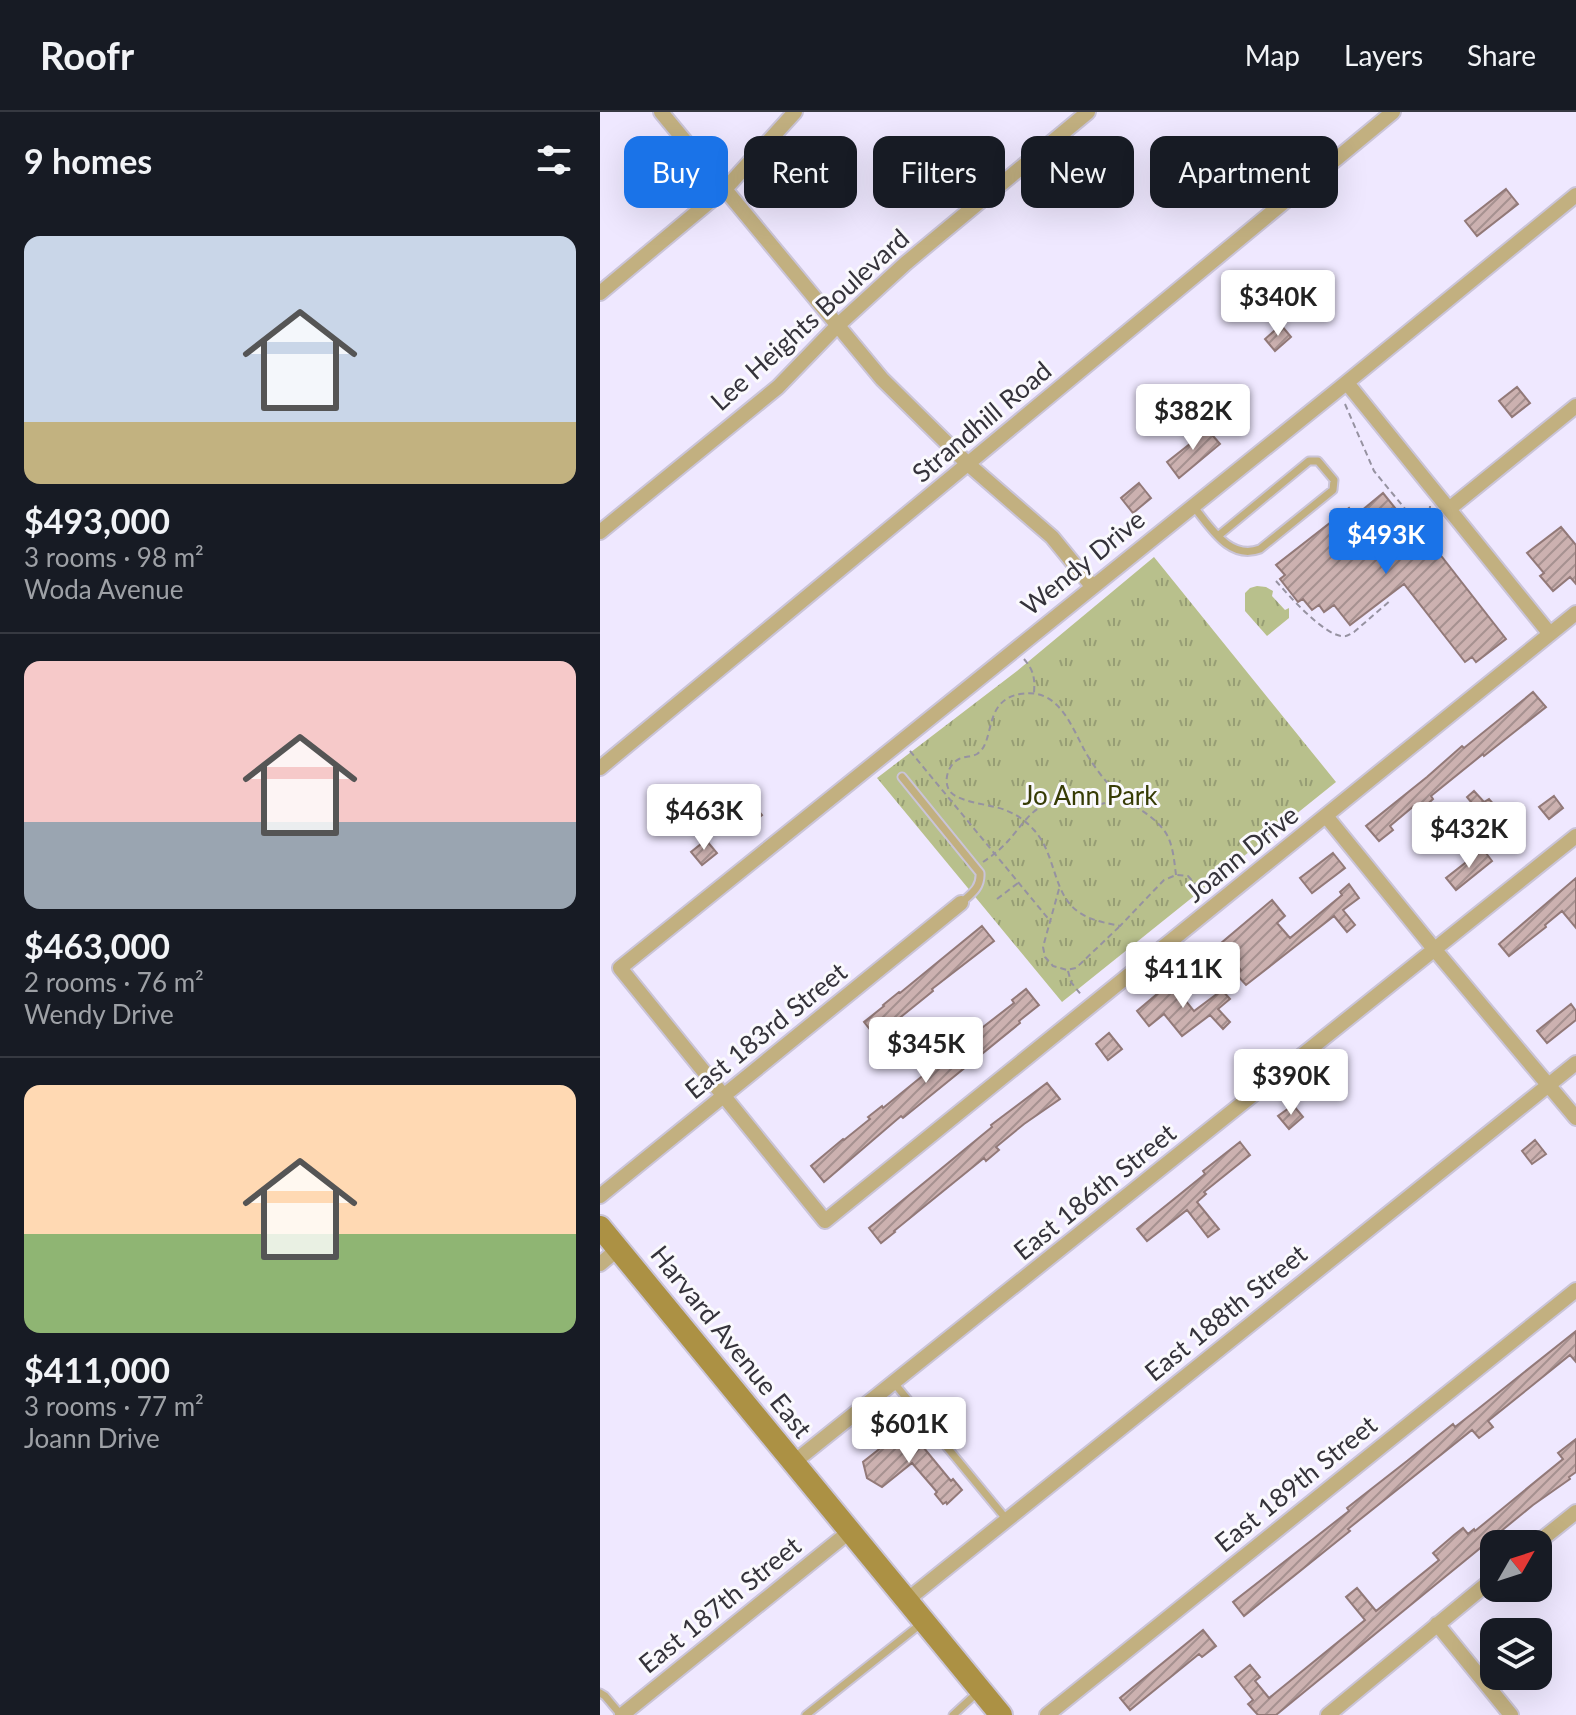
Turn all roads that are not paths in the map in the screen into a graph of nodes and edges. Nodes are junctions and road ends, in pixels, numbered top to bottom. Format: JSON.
{"nodes":[{"id":1,"x":661,"y":112,"type":"edge"},
{"id":2,"x":795,"y":112,"type":"edge"},
{"id":3,"x":1088,"y":112,"type":"edge"},
{"id":4,"x":1393,"y":112,"type":"edge"},
{"id":5,"x":682,"y":136,"type":"edge"},
{"id":6,"x":728,"y":186,"type":"edge"},
{"id":7,"x":728,"y":190,"type":"edge"},
{"id":8,"x":1576,"y":195,"type":"edge"},
{"id":9,"x":702,"y":208,"type":"edge"},
{"id":10,"x":600,"y":293,"type":"edge"},
{"id":11,"x":837,"y":326,"type":"junction"},
{"id":12,"x":1347,"y":383,"type":"junction"},
{"id":13,"x":1576,"y":406,"type":"edge"},
{"id":14,"x":968,"y":464,"type":"junction"},
{"id":15,"x":1193,"y":506,"type":"junction"},
{"id":16,"x":1449,"y":509,"type":"junction"},
{"id":17,"x":600,"y":532,"type":"edge"},
{"id":18,"x":1218,"y":536,"type":"junction"},
{"id":19,"x":1092,"y":586,"type":"junction"},
{"id":20,"x":1576,"y":613,"type":"edge"},
{"id":21,"x":1550,"y":634,"type":"junction"},
{"id":22,"x":600,"y":768,"type":"edge"},
{"id":23,"x":902,"y":777,"type":"dead end"},
{"id":24,"x":1326,"y":816,"type":"junction"},
{"id":25,"x":1576,"y":836,"type":"edge"},
{"id":26,"x":961,"y":903,"type":"joint"},
{"id":27,"x":1435,"y":950,"type":"junction"},
{"id":28,"x":1576,"y":1063,"type":"edge"},
{"id":29,"x":1549,"y":1085,"type":"junction"},
{"id":30,"x":724,"y":1096,"type":"junction"},
{"id":31,"x":1576,"y":1118,"type":"edge"},
{"id":32,"x":600,"y":1196,"type":"edge"},
{"id":33,"x":600,"y":1227,"type":"edge"},
{"id":34,"x":618,"y":1249,"type":"junction"},
{"id":35,"x":600,"y":1264,"type":"edge"},
{"id":36,"x":1576,"y":1290,"type":"edge"},
{"id":37,"x":894,"y":1383,"type":"junction"},
{"id":38,"x":793,"y":1463,"type":"junction"},
{"id":39,"x":1576,"y":1512,"type":"edge"},
{"id":40,"x":1007,"y":1520,"type":"junction"},
{"id":41,"x":1552,"y":1531,"type":"edge"},
{"id":42,"x":849,"y":1532,"type":"junction"},
{"id":43,"x":1480,"y":1589,"type":"edge"},
{"id":44,"x":907,"y":1600,"type":"junction"},
{"id":45,"x":924,"y":1622,"type":"junction"},
{"id":46,"x":1437,"y":1624,"type":"junction"},
{"id":47,"x":981,"y":1690,"type":"junction"},
{"id":48,"x":600,"y":1693,"type":"edge"},
{"id":49,"x":621,"y":1715,"type":"edge"},
{"id":50,"x":806,"y":1715,"type":"edge"},
{"id":51,"x":953,"y":1715,"type":"edge"},
{"id":52,"x":1001,"y":1715,"type":"edge"},
{"id":53,"x":1047,"y":1715,"type":"edge"},
{"id":54,"x":1328,"y":1715,"type":"edge"},
{"id":55,"x":1511,"y":1715,"type":"edge"}],
"edges":[{"from":1,"to":5,"type":"street"},
{"from":2,"to":6,"type":"street"},
{"from":3,"to":11,"type":"street","name":"Lee Heights Boulevard"},
{"from":4,"to":14,"type":"street","name":"Strandhill Road"},
{"from":7,"to":11,"type":"street"},
{"from":8,"to":12,"type":"street","name":"Wendy Drive"},
{"from":9,"to":10,"type":"street"},
{"from":11,"to":14,"type":"street"},
{"from":11,"to":17,"type":"street","name":"Lee Heights Boulevard"},
{"from":12,"to":15,"type":"street","name":"Wendy Drive"},
{"from":12,"to":16,"type":"street"},
{"from":13,"to":16,"type":"street"},
{"from":14,"to":19,"type":"street"},
{"from":14,"to":22,"type":"street","name":"Strandhill Road"},
{"from":15,"to":18,"type":"lane"},
{"from":15,"to":19,"type":"street","name":"Wendy Drive"},
{"from":16,"to":21,"type":"street"},
{"from":18,"to":18,"type":"lane"},
{"from":19,"to":30,"type":"street","name":"Wendy Drive"},
{"from":20,"to":21,"type":"street","name":"Joann Drive"},
{"from":21,"to":24,"type":"street","name":"Joann Drive"},
{"from":23,"to":26,"type":"lane"},
{"from":24,"to":27,"type":"street"},
{"from":24,"to":30,"type":"street","name":"Joann Drive"},
{"from":25,"to":27,"type":"street","name":"East 186th Street"},
{"from":26,"to":30,"type":"street","name":"East 183rd Street"},
{"from":27,"to":29,"type":"street"},
{"from":27,"to":37,"type":"street","name":"East 186th Street"},
{"from":28,"to":29,"type":"street","name":"East 188th Street"},
{"from":29,"to":31,"type":"street"},
{"from":29,"to":40,"type":"street","name":"East 188th Street"},
{"from":30,"to":32,"type":"street","name":"East 183rd Street"},
{"from":33,"to":34,"type":"main road","name":"Harvard Avenue East"},
{"from":34,"to":35,"type":"street"},
{"from":34,"to":38,"type":"main road","name":"Harvard Avenue East"},
{"from":36,"to":53,"type":"street","name":"East 189th Street"},
{"from":37,"to":38,"type":"street","name":"East 186th Street"},
{"from":37,"to":40,"type":"lane"},
{"from":38,"to":42,"type":"main road","name":"Harvard Avenue East"},
{"from":39,"to":41,"type":"street"},
{"from":40,"to":44,"type":"street","name":"East 188th Street"},
{"from":42,"to":44,"type":"main road","name":"Harvard Avenue East"},
{"from":42,"to":49,"type":"street","name":"East 187th Street"},
{"from":43,"to":46,"type":"street"},
{"from":44,"to":45,"type":"main road","name":"Harvard Avenue East"},
{"from":45,"to":47,"type":"main road","name":"Harvard Avenue East"},
{"from":45,"to":50,"type":"lane"},
{"from":46,"to":54,"type":"street"},
{"from":46,"to":55,"type":"street"},
{"from":47,"to":51,"type":"lane"},
{"from":47,"to":52,"type":"main road","name":"Harvard Avenue East"},
{"from":48,"to":49,"type":"lane"}]}
